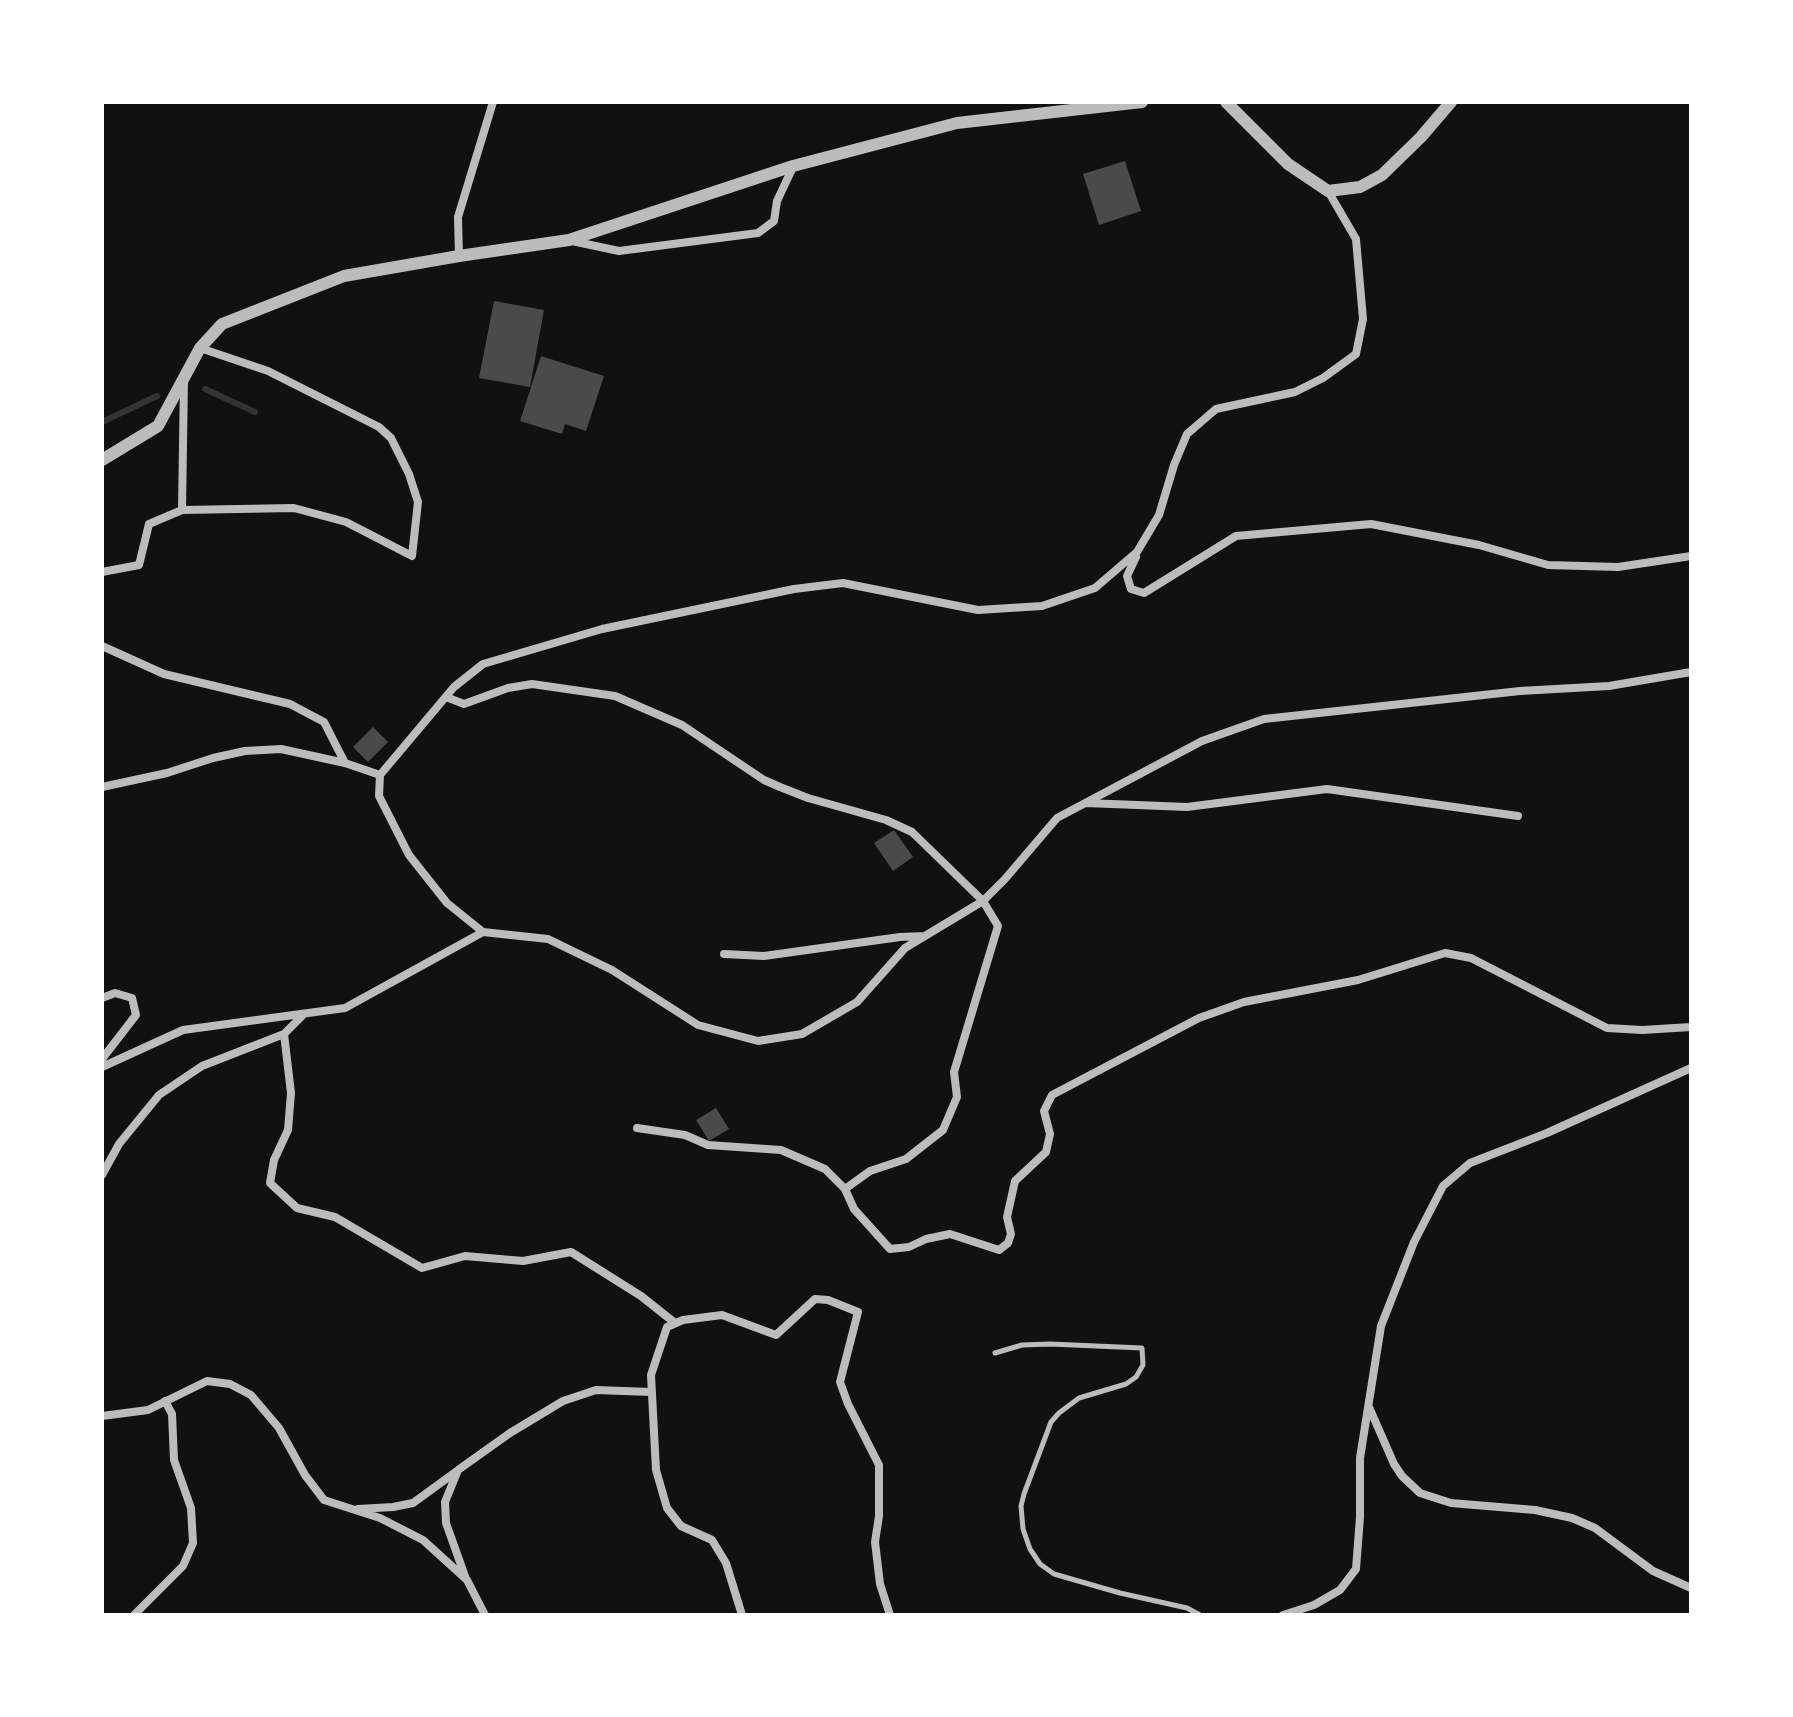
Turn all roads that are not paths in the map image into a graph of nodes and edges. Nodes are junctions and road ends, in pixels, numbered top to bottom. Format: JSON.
{"nodes":[{"id":1,"x":493,"y":102,"type":"edge"},
{"id":2,"x":1142,"y":102,"type":"edge"},
{"id":3,"x":1226,"y":102,"type":"edge"},
{"id":4,"x":1451,"y":102,"type":"edge"},
{"id":5,"x":1117,"y":103,"type":"edge"},
{"id":6,"x":793,"y":166,"type":"junction"},
{"id":7,"x":1328,"y":191,"type":"junction"},
{"id":8,"x":569,"y":240,"type":"junction"},
{"id":9,"x":459,"y":256,"type":"junction"},
{"id":10,"x":200,"y":348,"type":"junction"},
{"id":11,"x":184,"y":378,"type":"junction"},
{"id":12,"x":102,"y":460,"type":"edge"},
{"id":13,"x":182,"y":510,"type":"junction"},
{"id":14,"x":1137,"y":552,"type":"junction"},
{"id":15,"x":1691,"y":556,"type":"edge"},
{"id":16,"x":102,"y":572,"type":"edge"},
{"id":17,"x":102,"y":646,"type":"edge"},
{"id":18,"x":1691,"y":672,"type":"edge"},
{"id":19,"x":446,"y":697,"type":"junction"},
{"id":20,"x":345,"y":763,"type":"junction"},
{"id":21,"x":380,"y":775,"type":"junction"},
{"id":22,"x":102,"y":787,"type":"edge"},
{"id":23,"x":1085,"y":803,"type":"junction"},
{"id":24,"x":1518,"y":816,"type":"dead end"},
{"id":25,"x":983,"y":901,"type":"junction"},
{"id":26,"x":483,"y":932,"type":"junction"},
{"id":27,"x":924,"y":936,"type":"junction"},
{"id":28,"x":724,"y":954,"type":"dead end"},
{"id":29,"x":102,"y":998,"type":"edge"},
{"id":30,"x":303,"y":1014,"type":"junction"},
{"id":31,"x":1691,"y":1027,"type":"edge"},
{"id":32,"x":284,"y":1034,"type":"junction"},
{"id":33,"x":102,"y":1059,"type":"edge"},
{"id":34,"x":102,"y":1067,"type":"edge"},
{"id":35,"x":1691,"y":1068,"type":"edge"},
{"id":36,"x":637,"y":1128,"type":"dead end"},
{"id":37,"x":102,"y":1175,"type":"edge"},
{"id":38,"x":845,"y":1189,"type":"junction"},
{"id":39,"x":675,"y":1323,"type":"junction"},
{"id":40,"x":995,"y":1353,"type":"dead end"},
{"id":41,"x":651,"y":1392,"type":"junction"},
{"id":42,"x":165,"y":1401,"type":"junction"},
{"id":43,"x":1368,"y":1406,"type":"junction"},
{"id":44,"x":102,"y":1416,"type":"edge"},
{"id":45,"x":458,"y":1470,"type":"junction"},
{"id":46,"x":352,"y":1509,"type":"junction"},
{"id":47,"x":467,"y":1580,"type":"junction"},
{"id":48,"x":1691,"y":1588,"type":"edge"},
{"id":49,"x":134,"y":1615,"type":"edge"},
{"id":50,"x":485,"y":1615,"type":"edge"},
{"id":51,"x":742,"y":1615,"type":"edge"},
{"id":52,"x":890,"y":1615,"type":"edge"},
{"id":53,"x":1200,"y":1615,"type":"edge"},
{"id":54,"x":1283,"y":1615,"type":"edge"}],
"edges":[{"from":1,"to":9,"type":"street"},
{"from":2,"to":5,"type":"street"},
{"from":3,"to":7,"type":"street"},
{"from":4,"to":7,"type":"street"},
{"from":5,"to":6,"type":"street"},
{"from":6,"to":8,"type":"street"},
{"from":6,"to":8,"type":"street"},
{"from":7,"to":14,"type":"street"},
{"from":8,"to":9,"type":"street"},
{"from":9,"to":10,"type":"street"},
{"from":10,"to":11,"type":"street"},
{"from":10,"to":13,"type":"street"},
{"from":11,"to":12,"type":"street"},
{"from":11,"to":13,"type":"street"},
{"from":13,"to":16,"type":"street"},
{"from":14,"to":15,"type":"street"},
{"from":14,"to":19,"type":"street"},
{"from":17,"to":20,"type":"street"},
{"from":18,"to":23,"type":"street"},
{"from":19,"to":21,"type":"street"},
{"from":19,"to":25,"type":"street"},
{"from":20,"to":21,"type":"street"},
{"from":20,"to":22,"type":"street"},
{"from":21,"to":26,"type":"street"},
{"from":23,"to":24,"type":"street"},
{"from":23,"to":25,"type":"street"},
{"from":25,"to":27,"type":"street"},
{"from":25,"to":38,"type":"street"},
{"from":26,"to":27,"type":"street"},
{"from":26,"to":30,"type":"street"},
{"from":27,"to":28,"type":"street"},
{"from":29,"to":33,"type":"street"},
{"from":30,"to":32,"type":"street"},
{"from":30,"to":34,"type":"street"},
{"from":31,"to":38,"type":"street"},
{"from":32,"to":37,"type":"street"},
{"from":32,"to":39,"type":"street"},
{"from":35,"to":43,"type":"street"},
{"from":36,"to":38,"type":"street"},
{"from":39,"to":41,"type":"street"},
{"from":39,"to":52,"type":"street"},
{"from":40,"to":53,"type":"lane"},
{"from":41,"to":45,"type":"street"},
{"from":41,"to":51,"type":"street"},
{"from":42,"to":44,"type":"street"},
{"from":42,"to":46,"type":"street"},
{"from":42,"to":49,"type":"street"},
{"from":43,"to":48,"type":"street"},
{"from":43,"to":54,"type":"street"},
{"from":45,"to":46,"type":"street"},
{"from":45,"to":47,"type":"street"},
{"from":46,"to":47,"type":"street"},
{"from":47,"to":50,"type":"street"}]}
